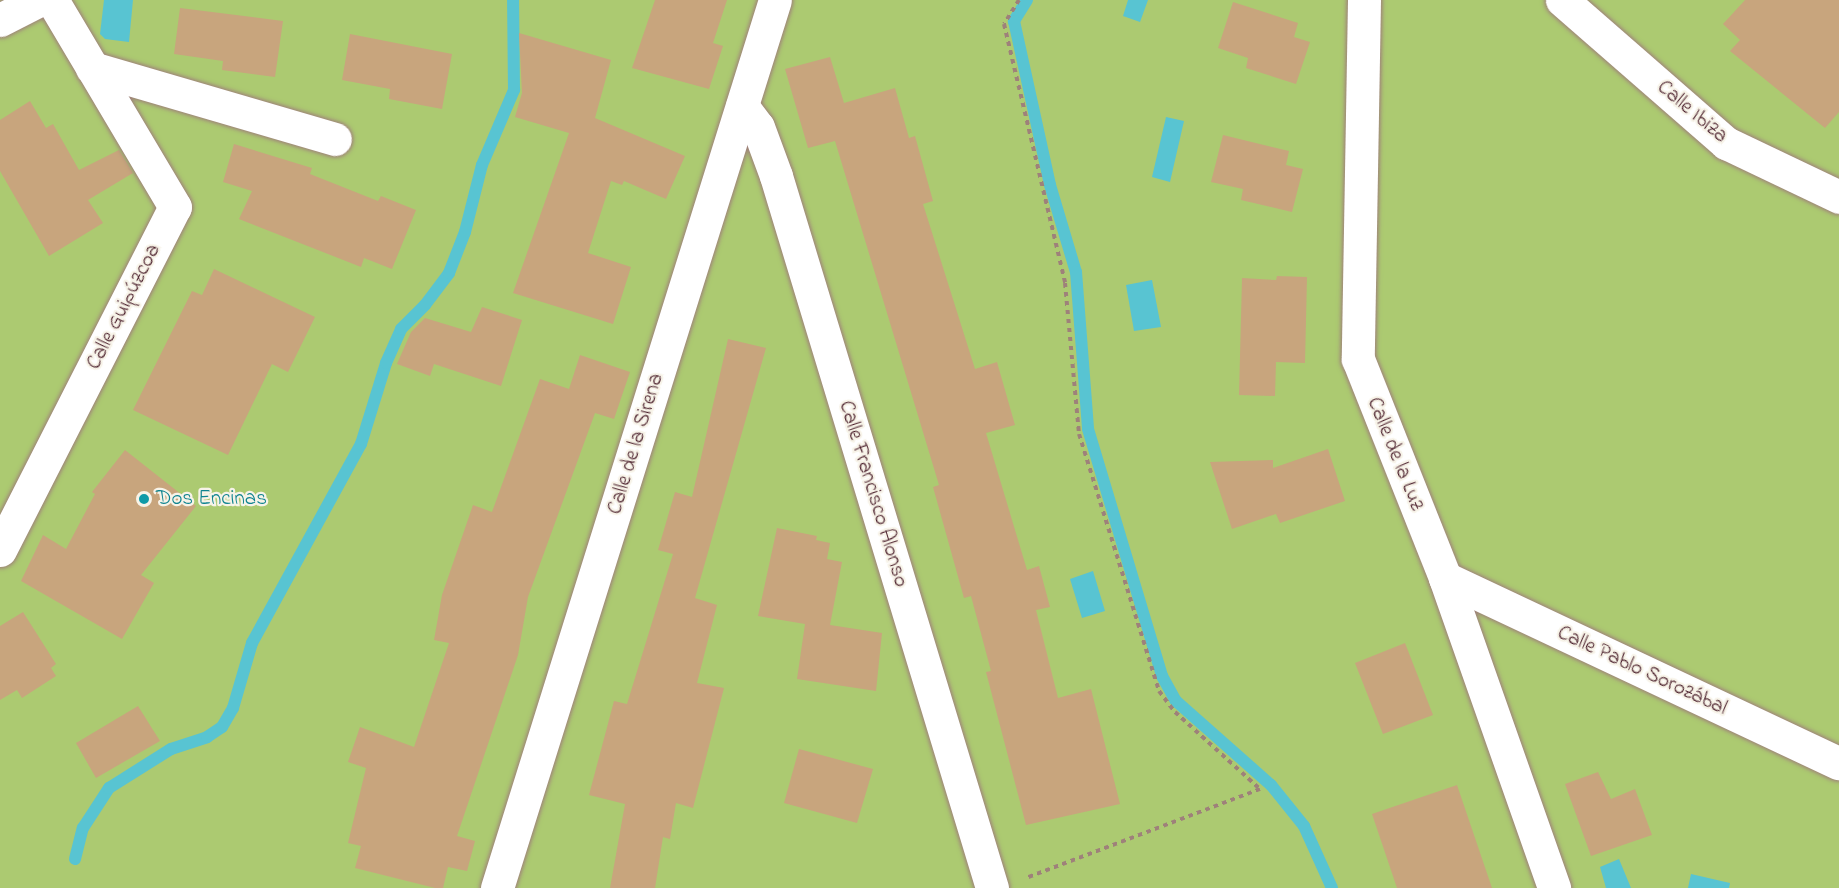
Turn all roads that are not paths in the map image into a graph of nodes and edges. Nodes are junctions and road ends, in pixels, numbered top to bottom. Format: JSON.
{"nodes":[{"id":1,"x":39,"y":0,"type":"edge"},
{"id":2,"x":52,"y":0,"type":"edge"},
{"id":3,"x":775,"y":0,"type":"edge"},
{"id":4,"x":1364,"y":0,"type":"edge"},
{"id":5,"x":1562,"y":0,"type":"edge"},
{"id":6,"x":0,"y":20,"type":"edge"},
{"id":7,"x":92,"y":68,"type":"junction"},
{"id":8,"x":742,"y":106,"type":"junction"},
{"id":9,"x":335,"y":139,"type":"dead end"},
{"id":10,"x":1839,"y":197,"type":"edge"},
{"id":11,"x":0,"y":550,"type":"edge"},
{"id":12,"x":1444,"y":578,"type":"junction"},
{"id":13,"x":1839,"y":763,"type":"edge"},
{"id":14,"x":1006,"y":884,"type":"edge"},
{"id":15,"x":497,"y":888,"type":"edge"},
{"id":16,"x":1554,"y":888,"type":"edge"}],
"edges":[{"from":1,"to":6,"type":"street"},
{"from":2,"to":7,"type":"street","name":"Calle Guipúzcoa"},
{"from":3,"to":8,"type":"street","name":"Calle de la Sirena"},
{"from":4,"to":12,"type":"street","name":"Calle de la Luz"},
{"from":5,"to":10,"type":"street","name":"Calle Ibiza"},
{"from":7,"to":9,"type":"street"},
{"from":7,"to":11,"type":"street","name":"Calle Guipúzcoa"},
{"from":8,"to":14,"type":"street","name":"Calle Francisco Alonso"},
{"from":8,"to":15,"type":"street","name":"Calle de la Sirena"},
{"from":12,"to":13,"type":"street","name":"Calle Pablo Sorozábal"},
{"from":12,"to":16,"type":"street","name":"Calle de la Luz"}]}
